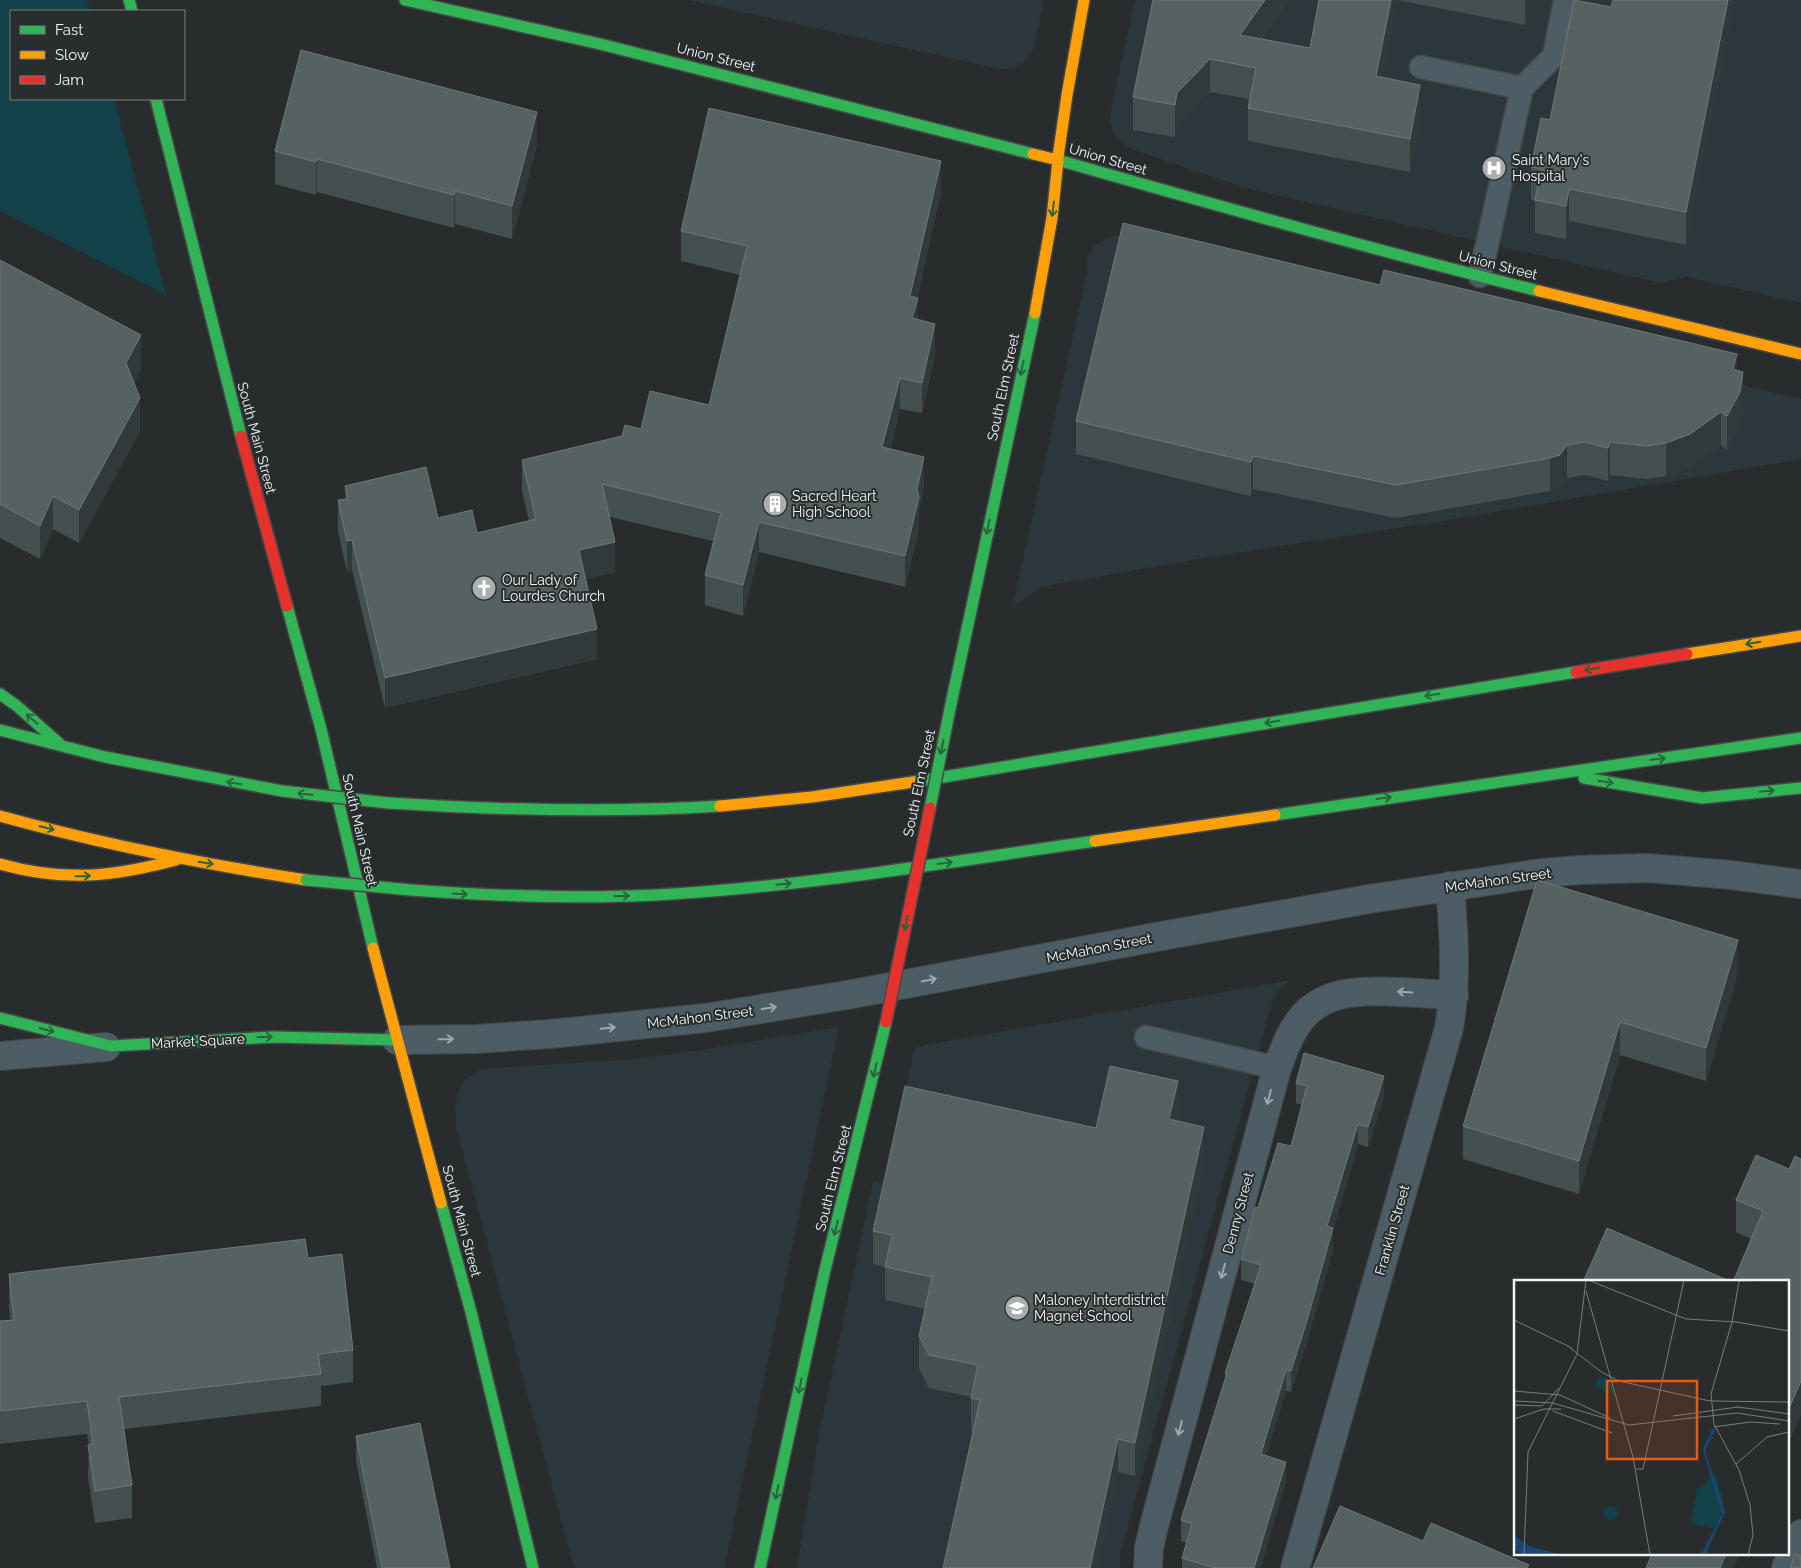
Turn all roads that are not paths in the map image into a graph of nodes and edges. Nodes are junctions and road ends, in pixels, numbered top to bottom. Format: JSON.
{"nodes":[{"id":1,"x":405,"y":0,"type":"edge"},
{"id":2,"x":1084,"y":0,"type":"edge"},
{"id":3,"x":1565,"y":0,"type":"edge"},
{"id":4,"x":1422,"y":67,"type":"dead end"},
{"id":5,"x":1522,"y":88,"type":"junction"},
{"id":6,"x":156,"y":100,"type":"edge"},
{"id":7,"x":1058,"y":160,"type":"junction"},
{"id":8,"x":1480,"y":276,"type":"junction"},
{"id":9,"x":1801,"y":354,"type":"edge"},
{"id":10,"x":1801,"y":636,"type":"edge"},
{"id":11,"x":0,"y":694,"type":"edge"},
{"id":12,"x":0,"y":730,"type":"edge"},
{"id":13,"x":1801,"y":738,"type":"edge"},
{"id":14,"x":63,"y":747,"type":"junction"},
{"id":15,"x":1558,"y":773,"type":"junction"},
{"id":16,"x":1801,"y":788,"type":"edge"},
{"id":17,"x":0,"y":816,"type":"edge"},
{"id":18,"x":180,"y":859,"type":"junction"},
{"id":19,"x":0,"y":864,"type":"edge"},
{"id":20,"x":1801,"y":884,"type":"edge"},
{"id":21,"x":1450,"y":886,"type":"junction"},
{"id":22,"x":1454,"y":995,"type":"junction"},
{"id":23,"x":0,"y":1018,"type":"edge"},
{"id":24,"x":1146,"y":1037,"type":"dead end"},
{"id":25,"x":398,"y":1040,"type":"junction"},
{"id":26,"x":111,"y":1046,"type":"junction"},
{"id":27,"x":0,"y":1056,"type":"edge"},
{"id":28,"x":1277,"y":1068,"type":"junction"},
{"id":29,"x":1801,"y":1534,"type":"edge"},
{"id":30,"x":534,"y":1568,"type":"edge"},
{"id":31,"x":760,"y":1568,"type":"edge"},
{"id":32,"x":1148,"y":1568,"type":"edge"},
{"id":33,"x":1295,"y":1568,"type":"edge"},
{"id":34,"x":1786,"y":1568,"type":"edge"}],
"edges":[{"from":1,"to":7,"type":"main road","name":"Union Street"},
{"from":2,"to":7,"type":"main road","name":"South Elm Street"},
{"from":3,"to":5,"type":"lane"},
{"from":4,"to":5,"type":"lane"},
{"from":5,"to":8,"type":"lane"},
{"from":6,"to":25,"type":"main road","name":"South Main Street"},
{"from":7,"to":8,"type":"main road","name":"Union Street"},
{"from":7,"to":31,"type":"main road","name":"South Elm Street","one_way":true,"bridge":true},
{"from":8,"to":9,"type":"main road","name":"Union Street"},
{"from":10,"to":14,"type":"main road","one_way":true,"bridge":true},
{"from":14,"to":11,"type":"main road","one_way":true},
{"from":12,"to":14,"type":"main road"},
{"from":15,"to":13,"type":"main road","one_way":true},
{"from":15,"to":16,"type":"main road","one_way":true},
{"from":18,"to":15,"type":"main road","one_way":true,"bridge":true},
{"from":17,"to":18,"type":"main road","one_way":true},
{"from":19,"to":18,"type":"main road","one_way":true},
{"from":20,"to":21,"type":"street","name":"McMahon Street"},
{"from":21,"to":22,"type":"street","name":"Franklin Street"},
{"from":25,"to":21,"type":"street","name":"McMahon Street","one_way":true},
{"from":22,"to":28,"type":"street","name":"Denny Street","one_way":true},
{"from":22,"to":33,"type":"street","name":"Franklin Street"},
{"from":23,"to":26,"type":"main road","one_way":true},
{"from":24,"to":28,"type":"lane"},
{"from":26,"to":25,"type":"main road","name":"Market Square","one_way":true},
{"from":25,"to":30,"type":"main road","name":"South Main Street"},
{"from":26,"to":27,"type":"street","name":"Market Square"},
{"from":28,"to":32,"type":"street","name":"Denny Street","one_way":true},
{"from":29,"to":34,"type":"street"}]}
